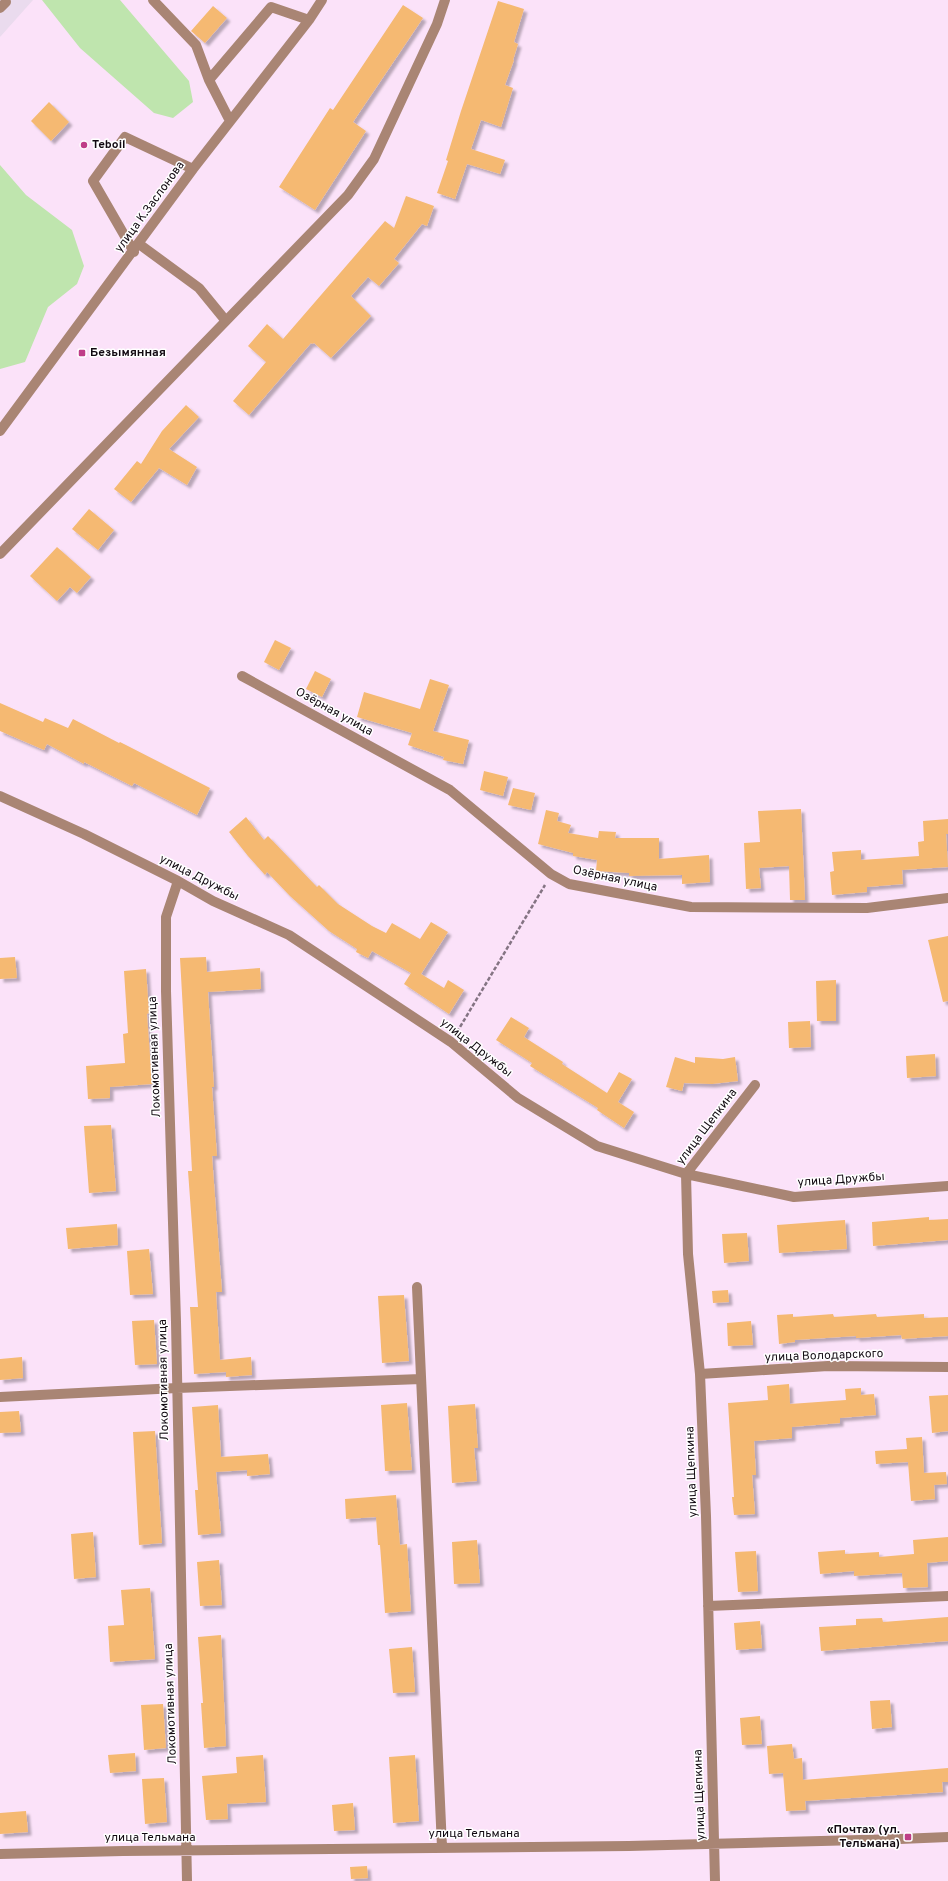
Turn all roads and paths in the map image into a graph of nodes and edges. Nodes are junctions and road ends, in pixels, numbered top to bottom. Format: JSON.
{"nodes":[{"id":1,"x":152,"y":0,"type":"edge"},
{"id":2,"x":322,"y":0,"type":"edge"},
{"id":3,"x":445,"y":0,"type":"edge"},
{"id":4,"x":308,"y":20,"type":"junction"},
{"id":5,"x":209,"y":80,"type":"junction"},
{"id":6,"x":230,"y":121,"type":"junction"},
{"id":7,"x":193,"y":169,"type":"junction"},
{"id":8,"x":136,"y":248,"type":"junction"},
{"id":9,"x":226,"y":321,"type":"junction"},
{"id":10,"x":0,"y":431,"type":"edge"},
{"id":11,"x":0,"y":554,"type":"edge"},
{"id":12,"x":242,"y":676,"type":"dead end"},
{"id":13,"x":0,"y":796,"type":"edge"},
{"id":14,"x":551,"y":874,"type":"junction"},
{"id":15,"x":178,"y":881,"type":"junction"},
{"id":16,"x":948,"y":898,"type":"edge"},
{"id":17,"x":451,"y":1042,"type":"junction"},
{"id":18,"x":755,"y":1085,"type":"dead end"},
{"id":19,"x":686,"y":1174,"type":"junction"},
{"id":20,"x":948,"y":1186,"type":"edge"},
{"id":21,"x":417,"y":1288,"type":"dead end"},
{"id":22,"x":948,"y":1367,"type":"edge"},
{"id":23,"x":700,"y":1374,"type":"junction"},
{"id":24,"x":421,"y":1379,"type":"junction"},
{"id":25,"x":177,"y":1388,"type":"junction"},
{"id":26,"x":0,"y":1397,"type":"edge"},
{"id":27,"x":948,"y":1596,"type":"edge"},
{"id":28,"x":708,"y":1606,"type":"junction"},
{"id":29,"x":948,"y":1837,"type":"edge"},
{"id":30,"x":714,"y":1844,"type":"junction"},
{"id":31,"x":442,"y":1847,"type":"junction"},
{"id":32,"x":186,"y":1851,"type":"junction"},
{"id":33,"x":0,"y":1854,"type":"edge"},
{"id":34,"x":187,"y":1881,"type":"edge"},
{"id":35,"x":715,"y":1881,"type":"edge"}],
"edges":[{"from":1,"to":5,"type":"street"},
{"from":2,"to":4,"type":"street","name":"улица К.Заслонова"},
{"from":3,"to":9,"type":"street"},
{"from":4,"to":5,"type":"street"},
{"from":4,"to":6,"type":"street","name":"улица К.Заслонова"},
{"from":5,"to":6,"type":"street"},
{"from":6,"to":7,"type":"street","name":"улица К.Заслонова"},
{"from":7,"to":8,"type":"street","name":"улица К.Заслонова"},
{"from":7,"to":8,"type":"street"},
{"from":8,"to":9,"type":"street"},
{"from":8,"to":10,"type":"street","name":"улица К.Заслонова"},
{"from":9,"to":11,"type":"street"},
{"from":12,"to":14,"type":"street","name":"Озёрная улица"},
{"from":13,"to":15,"type":"street","name":"улица Дружбы"},
{"from":14,"to":16,"type":"street","name":"Озёрная улица"},
{"from":14,"to":17,"type":"path"},
{"from":15,"to":17,"type":"street","name":"улица Дружбы"},
{"from":15,"to":25,"type":"street","name":"Локомотивная улица"},
{"from":17,"to":19,"type":"street","name":"улица Дружбы"},
{"from":18,"to":19,"type":"street","name":"улица Щепкина"},
{"from":19,"to":20,"type":"street","name":"улица Дружбы"},
{"from":19,"to":23,"type":"street","name":"улица Щепкина"},
{"from":21,"to":24,"type":"street"},
{"from":22,"to":23,"type":"street","name":"улица Володарского"},
{"from":23,"to":28,"type":"street","name":"улица Щепкина"},
{"from":24,"to":25,"type":"street"},
{"from":24,"to":31,"type":"street"},
{"from":25,"to":26,"type":"street"},
{"from":25,"to":32,"type":"street","name":"Локомотивная улица"},
{"from":27,"to":28,"type":"street"},
{"from":28,"to":30,"type":"street","name":"улица Щепкина"},
{"from":29,"to":30,"type":"street","name":"улица Тельмана"},
{"from":30,"to":31,"type":"street","name":"улица Тельмана"},
{"from":30,"to":35,"type":"street","name":"улица Щепкина"},
{"from":31,"to":32,"type":"street","name":"улица Тельмана"},
{"from":32,"to":33,"type":"street","name":"улица Тельмана"},
{"from":32,"to":34,"type":"street","name":"Локомотивная улица"}]}
